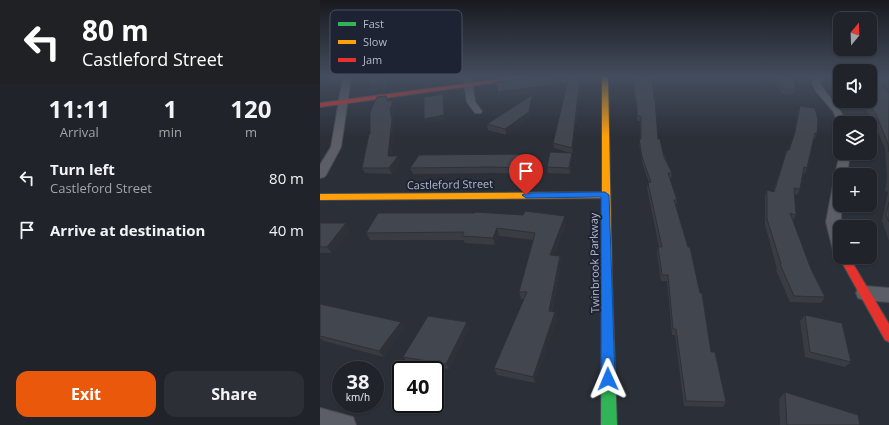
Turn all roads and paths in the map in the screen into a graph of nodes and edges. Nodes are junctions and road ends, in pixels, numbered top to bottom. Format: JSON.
{"nodes":[{"id":1,"x":345,"y":97,"type":"edge"},
{"id":2,"x":376,"y":97,"type":"edge"},
{"id":3,"x":470,"y":97,"type":"edge"},
{"id":4,"x":604,"y":97,"type":"edge"},
{"id":5,"x":825,"y":97,"type":"edge"},
{"id":6,"x":344,"y":102,"type":"junction"},
{"id":7,"x":320,"y":105,"type":"edge"},
{"id":8,"x":478,"y":111,"type":"dead end"},
{"id":9,"x":839,"y":116,"type":"edge"},
{"id":10,"x":320,"y":175,"type":"edge"},
{"id":11,"x":605,"y":195,"type":"junction"},
{"id":12,"x":320,"y":197,"type":"edge"},
{"id":13,"x":848,"y":264,"type":"edge"},
{"id":14,"x":864,"y":293,"type":"junction"},
{"id":15,"x":889,"y":295,"type":"edge"},
{"id":16,"x":889,"y":336,"type":"edge"},
{"id":17,"x":320,"y":419,"type":"edge"},
{"id":18,"x":345,"y":425,"type":"edge"},
{"id":19,"x":609,"y":425,"type":"edge"}],
"edges":[{"from":1,"to":6,"type":"street"},
{"from":2,"to":6,"type":"street"},
{"from":3,"to":8,"type":"street"},
{"from":4,"to":11,"type":"street","name":"Twinbrook Parkway"},
{"from":5,"to":9,"type":"street"},
{"from":6,"to":7,"type":"street"},
{"from":6,"to":10,"type":"street"},
{"from":11,"to":12,"type":"street","name":"Castleford Street"},
{"from":11,"to":19,"type":"street","name":"Twinbrook Parkway"},
{"from":13,"to":14,"type":"street"},
{"from":14,"to":15,"type":"street"},
{"from":14,"to":16,"type":"street"},
{"from":17,"to":18,"type":"street"}]}
